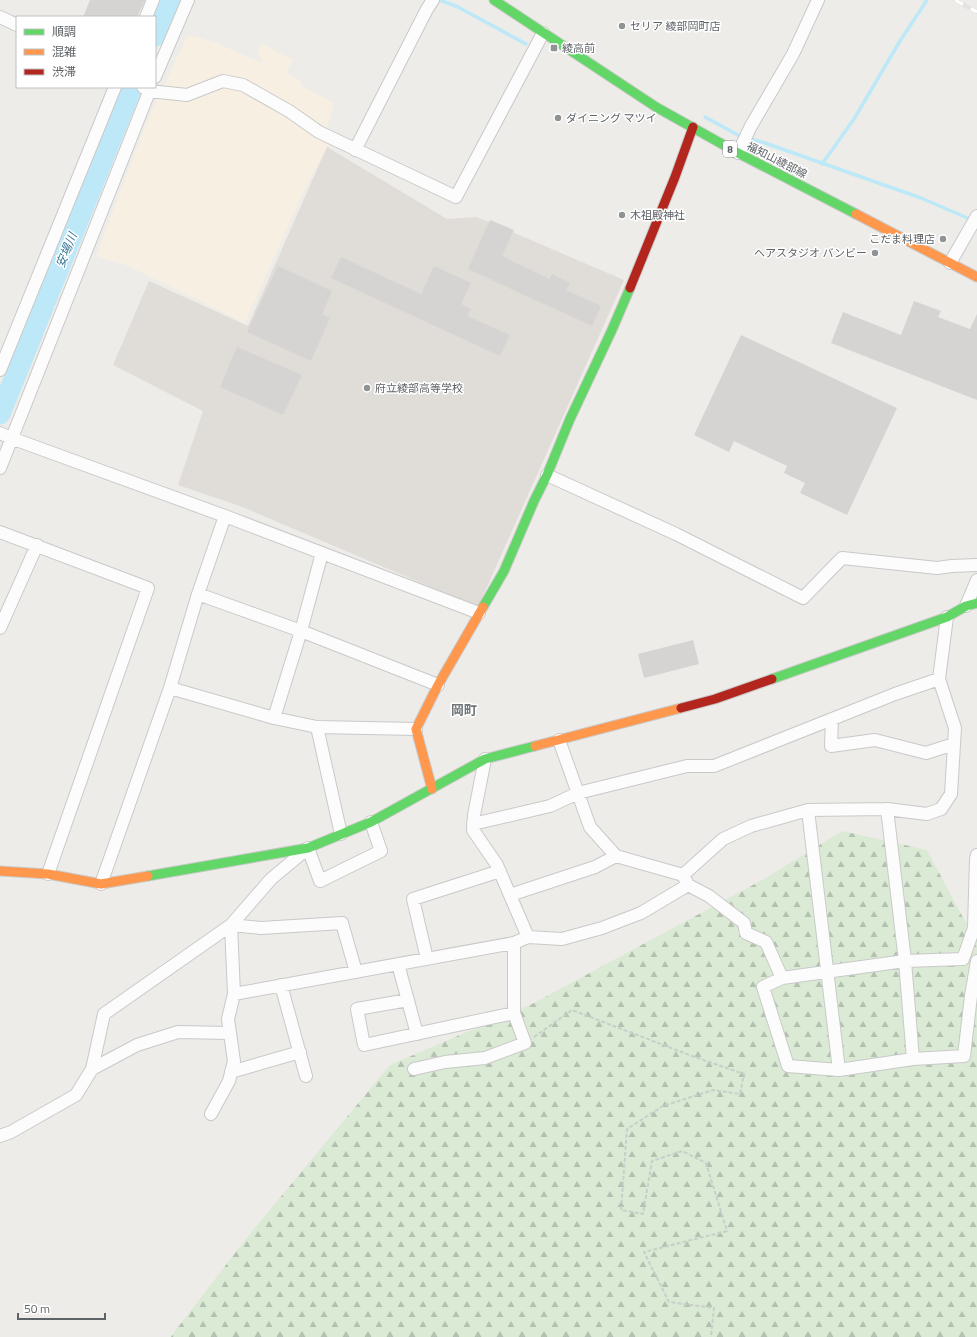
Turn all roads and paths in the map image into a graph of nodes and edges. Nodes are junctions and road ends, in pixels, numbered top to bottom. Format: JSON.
{"nodes":[{"id":1,"x":153,"y":0,"type":"edge"},
{"id":2,"x":188,"y":0,"type":"edge"},
{"id":3,"x":433,"y":0,"type":"edge"},
{"id":4,"x":494,"y":0,"type":"edge"},
{"id":5,"x":818,"y":0,"type":"edge"},
{"id":6,"x":146,"y":16,"type":"edge"},
{"id":7,"x":0,"y":17,"type":"edge"},
{"id":8,"x":16,"y":25,"type":"edge"},
{"id":9,"x":543,"y":32,"type":"junction"},
{"id":10,"x":156,"y":75,"type":"edge"},
{"id":11,"x":115,"y":88,"type":"edge"},
{"id":12,"x":148,"y":88,"type":"edge"},
{"id":13,"x":693,"y":127,"type":"junction"},
{"id":14,"x":355,"y":150,"type":"junction"},
{"id":15,"x":738,"y":153,"type":"junction"},
{"id":16,"x":977,"y":216,"type":"edge"},
{"id":17,"x":950,"y":263,"type":"junction"},
{"id":18,"x":977,"y":277,"type":"edge"},
{"id":19,"x":0,"y":370,"type":"edge"},
{"id":20,"x":6,"y":435,"type":"edge"},
{"id":21,"x":0,"y":468,"type":"edge"},
{"id":22,"x":546,"y":475,"type":"junction"},
{"id":23,"x":225,"y":516,"type":"junction"},
{"id":24,"x":0,"y":532,"type":"edge"},
{"id":25,"x":37,"y":545,"type":"junction"},
{"id":26,"x":322,"y":553,"type":"junction"},
{"id":27,"x":977,"y":565,"type":"edge"},
{"id":28,"x":977,"y":580,"type":"edge"},
{"id":29,"x":198,"y":594,"type":"junction"},
{"id":30,"x":972,"y":605,"type":"edge"},
{"id":31,"x":479,"y":613,"type":"junction"},
{"id":32,"x":947,"y":617,"type":"junction"},
{"id":33,"x":0,"y":628,"type":"edge"},
{"id":34,"x":302,"y":631,"type":"junction"},
{"id":35,"x":939,"y":679,"type":"junction"},
{"id":36,"x":438,"y":685,"type":"junction"},
{"id":37,"x":170,"y":688,"type":"junction"},
{"id":38,"x":274,"y":718,"type":"junction"},
{"id":39,"x":832,"y":719,"type":"junction"},
{"id":40,"x":317,"y":727,"type":"junction"},
{"id":41,"x":416,"y":729,"type":"junction"},
{"id":42,"x":559,"y":740,"type":"junction"},
{"id":43,"x":954,"y":744,"type":"junction"},
{"id":44,"x":485,"y":759,"type":"junction"},
{"id":45,"x":432,"y":789,"type":"junction"},
{"id":46,"x":578,"y":793,"type":"junction"},
{"id":47,"x":888,"y":809,"type":"junction"},
{"id":48,"x":808,"y":810,"type":"junction"},
{"id":49,"x":371,"y":822,"type":"junction"},
{"id":50,"x":473,"y":824,"type":"junction"},
{"id":51,"x":341,"y":834,"type":"junction"},
{"id":52,"x":308,"y":848,"type":"junction"},
{"id":53,"x":977,"y":855,"type":"edge"},
{"id":54,"x":616,"y":856,"type":"junction"},
{"id":55,"x":0,"y":871,"type":"edge"},
{"id":56,"x":500,"y":871,"type":"junction"},
{"id":57,"x":48,"y":874,"type":"junction"},
{"id":58,"x":686,"y":880,"type":"junction"},
{"id":59,"x":101,"y":884,"type":"junction"},
{"id":60,"x":510,"y":895,"type":"junction"},
{"id":61,"x":231,"y":925,"type":"junction"},
{"id":62,"x":528,"y":937,"type":"junction"},
{"id":63,"x":514,"y":943,"type":"junction"},
{"id":64,"x":427,"y":959,"type":"junction"},
{"id":65,"x":905,"y":961,"type":"junction"},
{"id":66,"x":977,"y":961,"type":"edge"},
{"id":67,"x":398,"y":964,"type":"junction"},
{"id":68,"x":356,"y":972,"type":"junction"},
{"id":69,"x":827,"y":973,"type":"junction"},
{"id":70,"x":782,"y":978,"type":"junction"},
{"id":71,"x":281,"y":985,"type":"junction"},
{"id":72,"x":234,"y":994,"type":"junction"},
{"id":73,"x":408,"y":1000,"type":"junction"},
{"id":74,"x":514,"y":1014,"type":"junction"},
{"id":75,"x":230,"y":1033,"type":"junction"},
{"id":76,"x":417,"y":1034,"type":"junction"},
{"id":77,"x":525,"y":1043,"type":"junction"},
{"id":78,"x":300,"y":1052,"type":"junction"},
{"id":79,"x":913,"y":1059,"type":"junction"},
{"id":80,"x":92,"y":1069,"type":"junction"},
{"id":81,"x":414,"y":1069,"type":"dead end"},
{"id":82,"x":839,"y":1070,"type":"junction"},
{"id":83,"x":231,"y":1072,"type":"junction"},
{"id":84,"x":306,"y":1076,"type":"dead end"},
{"id":85,"x":211,"y":1114,"type":"dead end"},
{"id":86,"x":0,"y":1136,"type":"edge"},
{"id":87,"x":711,"y":1337,"type":"edge"}],
"edges":[{"from":1,"to":6,"type":"street"},
{"from":2,"to":10,"type":"street"},
{"from":3,"to":14,"type":"street"},
{"from":4,"to":9,"type":"street","name":"福知山綾部線","number":"8"},
{"from":5,"to":15,"type":"street"},
{"from":7,"to":8,"type":"street"},
{"from":9,"to":13,"type":"street","name":"福知山綾部線","number":"8"},
{"from":9,"to":14,"type":"street"},
{"from":11,"to":19,"type":"street"},
{"from":12,"to":14,"type":"street"},
{"from":12,"to":20,"type":"street"},
{"from":13,"to":15,"type":"street","name":"福知山綾部線","number":"8"},
{"from":13,"to":22,"type":"street"},
{"from":15,"to":17,"type":"street","name":"福知山綾部線","number":"8"},
{"from":16,"to":17,"type":"street"},
{"from":17,"to":18,"type":"street","name":"福知山綾部線","number":"8"},
{"from":20,"to":21,"type":"street"},
{"from":20,"to":23,"type":"street"},
{"from":22,"to":27,"type":"street"},
{"from":22,"to":31,"type":"street"},
{"from":23,"to":26,"type":"street"},
{"from":23,"to":29,"type":"street"},
{"from":24,"to":25,"type":"street"},
{"from":25,"to":33,"type":"street"},
{"from":25,"to":57,"type":"street"},
{"from":26,"to":31,"type":"street"},
{"from":26,"to":34,"type":"street"},
{"from":28,"to":30,"type":"street"},
{"from":29,"to":34,"type":"street"},
{"from":29,"to":37,"type":"street"},
{"from":30,"to":32,"type":"street"},
{"from":31,"to":36,"type":"street"},
{"from":32,"to":35,"type":"street"},
{"from":32,"to":42,"type":"street"},
{"from":34,"to":36,"type":"street"},
{"from":34,"to":38,"type":"street"},
{"from":35,"to":39,"type":"street"},
{"from":35,"to":43,"type":"street"},
{"from":36,"to":41,"type":"street"},
{"from":37,"to":38,"type":"street"},
{"from":37,"to":59,"type":"street"},
{"from":38,"to":40,"type":"street"},
{"from":39,"to":43,"type":"street"},
{"from":39,"to":46,"type":"street"},
{"from":40,"to":41,"type":"street"},
{"from":40,"to":51,"type":"street"},
{"from":41,"to":45,"type":"street"},
{"from":42,"to":44,"type":"street"},
{"from":42,"to":46,"type":"street"},
{"from":43,"to":47,"type":"street"},
{"from":44,"to":45,"type":"street"},
{"from":44,"to":50,"type":"street"},
{"from":45,"to":49,"type":"street"},
{"from":46,"to":50,"type":"street"},
{"from":46,"to":54,"type":"street"},
{"from":47,"to":48,"type":"street"},
{"from":47,"to":65,"type":"street"},
{"from":48,"to":58,"type":"street"},
{"from":48,"to":69,"type":"street"},
{"from":49,"to":51,"type":"street"},
{"from":49,"to":52,"type":"street"},
{"from":50,"to":56,"type":"street"},
{"from":51,"to":52,"type":"street"},
{"from":52,"to":59,"type":"street"},
{"from":52,"to":61,"type":"street"},
{"from":53,"to":65,"type":"street"},
{"from":54,"to":58,"type":"street"},
{"from":54,"to":60,"type":"street"},
{"from":55,"to":57,"type":"street"},
{"from":56,"to":60,"type":"street"},
{"from":56,"to":64,"type":"street"},
{"from":57,"to":59,"type":"street"},
{"from":58,"to":62,"type":"street"},
{"from":58,"to":70,"type":"street"},
{"from":60,"to":62,"type":"street"},
{"from":61,"to":68,"type":"street"},
{"from":61,"to":72,"type":"street"},
{"from":61,"to":80,"type":"street"},
{"from":62,"to":63,"type":"street"},
{"from":63,"to":64,"type":"street"},
{"from":63,"to":74,"type":"street"},
{"from":64,"to":67,"type":"street"},
{"from":65,"to":69,"type":"street"},
{"from":65,"to":79,"type":"street"},
{"from":66,"to":79,"type":"street"},
{"from":67,"to":68,"type":"street"},
{"from":67,"to":73,"type":"street"},
{"from":68,"to":71,"type":"street"},
{"from":69,"to":70,"type":"street"},
{"from":69,"to":82,"type":"street"},
{"from":70,"to":82,"type":"street"},
{"from":71,"to":72,"type":"street"},
{"from":71,"to":78,"type":"street"},
{"from":72,"to":75,"type":"street"},
{"from":73,"to":76,"type":"street"},
{"from":73,"to":76,"type":"street"},
{"from":74,"to":76,"type":"street"},
{"from":74,"to":77,"type":"street"},
{"from":75,"to":80,"type":"street"},
{"from":75,"to":83,"type":"street"},
{"from":77,"to":81,"type":"street"},
{"from":77,"to":87,"type":"path"},
{"from":78,"to":83,"type":"street"},
{"from":78,"to":84,"type":"street"},
{"from":79,"to":82,"type":"street"},
{"from":80,"to":86,"type":"street"},
{"from":83,"to":85,"type":"street"}]}
